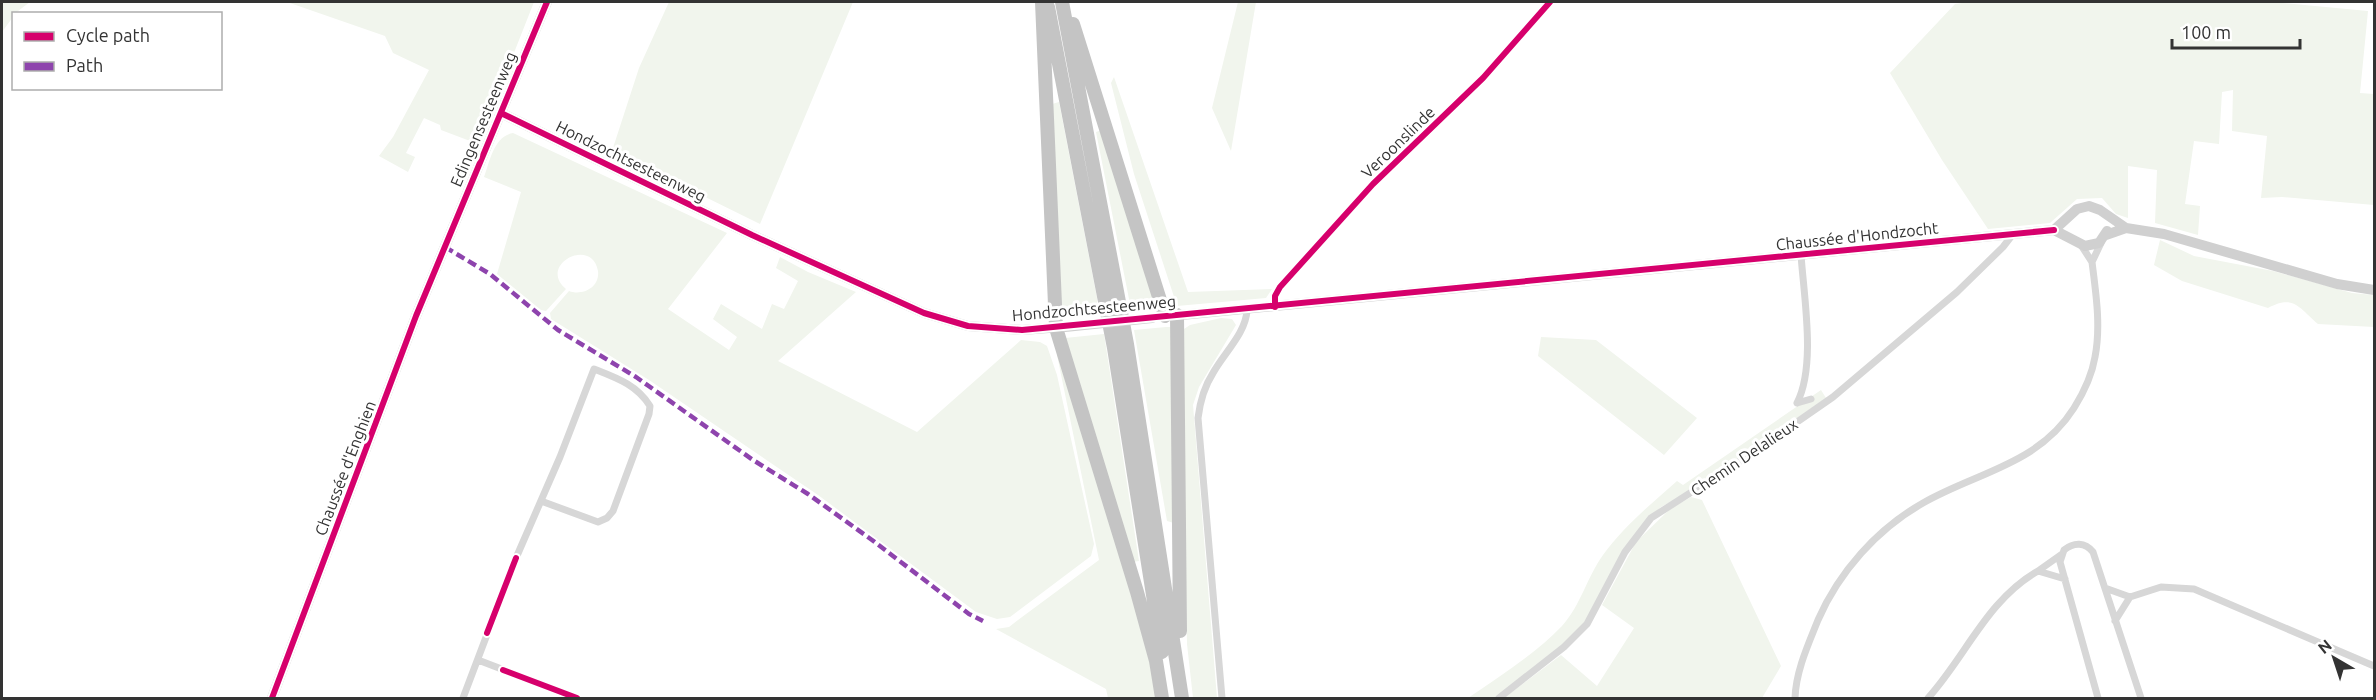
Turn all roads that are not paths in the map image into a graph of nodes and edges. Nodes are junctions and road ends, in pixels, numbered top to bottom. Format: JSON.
{"nodes":[{"id":1,"x":547,"y":2,"type":"edge"},
{"id":2,"x":1042,"y":2,"type":"edge"},
{"id":3,"x":1047,"y":2,"type":"edge"},
{"id":4,"x":1550,"y":2,"type":"edge"},
{"id":5,"x":1062,"y":3,"type":"edge"},
{"id":6,"x":501,"y":113,"type":"junction"},
{"id":7,"x":2105,"y":215,"type":"junction"},
{"id":8,"x":2071,"y":216,"type":"junction"},
{"id":9,"x":2126,"y":228,"type":"junction"},
{"id":10,"x":2054,"y":230,"type":"junction"},
{"id":11,"x":2013,"y":234,"type":"junction"},
{"id":12,"x":2104,"y":238,"type":"junction"},
{"id":13,"x":2076,"y":242,"type":"junction"},
{"id":14,"x":445,"y":248,"type":"joint"},
{"id":15,"x":1801,"y":255,"type":"junction"},
{"id":16,"x":2092,"y":262,"type":"junction"},
{"id":17,"x":1662,"y":268,"type":"joint"},
{"id":18,"x":2374,"y":290,"type":"edge"},
{"id":19,"x":1275,"y":307,"type":"junction"},
{"id":20,"x":1247,"y":310,"type":"junction"},
{"id":21,"x":1165,"y":317,"type":"junction"},
{"id":22,"x":1061,"y":327,"type":"junction"},
{"id":23,"x":1811,"y":399,"type":"dead end"},
{"id":24,"x":541,"y":501,"type":"junction"},
{"id":25,"x":2062,"y":554,"type":"junction"},
{"id":26,"x":2038,"y":571,"type":"junction"},
{"id":27,"x":2065,"y":579,"type":"junction"},
{"id":28,"x":2105,"y":588,"type":"junction"},
{"id":29,"x":2130,"y":597,"type":"junction"},
{"id":30,"x":2115,"y":621,"type":"junction"},
{"id":31,"x":478,"y":660,"type":"junction"},
{"id":32,"x":2374,"y":666,"type":"edge"},
{"id":33,"x":272,"y":699,"type":"edge"},
{"id":34,"x":463,"y":699,"type":"edge"},
{"id":35,"x":577,"y":699,"type":"edge"},
{"id":36,"x":1162,"y":699,"type":"edge"},
{"id":37,"x":1168,"y":699,"type":"edge"},
{"id":38,"x":1183,"y":699,"type":"edge"},
{"id":39,"x":1222,"y":699,"type":"edge"},
{"id":40,"x":1499,"y":699,"type":"edge"},
{"id":41,"x":1795,"y":699,"type":"edge"},
{"id":42,"x":1928,"y":699,"type":"edge"},
{"id":43,"x":2098,"y":699,"type":"edge"},
{"id":44,"x":2141,"y":699,"type":"edge"}],
"edges":[{"from":1,"to":6,"type":"main road","name":"Edingensesteenweg"},
{"from":2,"to":22,"type":"highway"},
{"from":3,"to":37,"type":"highway"},
{"from":4,"to":19,"type":"street","name":"Veroonslinde"},
{"from":5,"to":21,"type":"highway"},
{"from":5,"to":38,"type":"highway"},
{"from":6,"to":14,"type":"main road","name":"Edingensesteenweg"},
{"from":6,"to":22,"type":"main road","name":"Hondzochtsesteenweg"},
{"from":7,"to":8,"type":"main road"},
{"from":7,"to":9,"type":"main road"},
{"from":7,"to":12,"type":"main road"},
{"from":8,"to":10,"type":"main road"},
{"from":8,"to":13,"type":"main road"},
{"from":9,"to":12,"type":"main road"},
{"from":9,"to":18,"type":"main road"},
{"from":10,"to":11,"type":"main road","name":"Chaussée d'Hondzocht"},
{"from":10,"to":13,"type":"main road"},
{"from":11,"to":15,"type":"main road","name":"Chaussée d'Hondzocht"},
{"from":11,"to":40,"type":"street","name":"Chemin Delalieux"},
{"from":12,"to":13,"type":"main road"},
{"from":12,"to":16,"type":"street"},
{"from":13,"to":16,"type":"street"},
{"from":14,"to":33,"type":"main road","name":"Chaussée d'Enghien"},
{"from":15,"to":17,"type":"main road","name":"Chaussée d'Hondzocht"},
{"from":15,"to":23,"type":"street"},
{"from":16,"to":41,"type":"street"},
{"from":17,"to":19,"type":"main road","name":"Hondzochtsesteenweg"},
{"from":19,"to":20,"type":"main road","name":"Hondzochtsesteenweg"},
{"from":20,"to":21,"type":"main road","name":"Hondzochtsesteenweg"},
{"from":20,"to":39,"type":"street"},
{"from":21,"to":22,"type":"main road","name":"Hondzochtsesteenweg","bridge":true},
{"from":21,"to":38,"type":"highway"},
{"from":22,"to":36,"type":"highway"},
{"from":24,"to":24,"type":"street"},
{"from":24,"to":31,"type":"street"},
{"from":25,"to":26,"type":"street"},
{"from":25,"to":27,"type":"street"},
{"from":25,"to":28,"type":"street"},
{"from":26,"to":27,"type":"street"},
{"from":26,"to":42,"type":"street"},
{"from":27,"to":43,"type":"street"},
{"from":28,"to":29,"type":"street"},
{"from":28,"to":30,"type":"street"},
{"from":29,"to":30,"type":"street"},
{"from":29,"to":32,"type":"street"},
{"from":30,"to":44,"type":"street"},
{"from":31,"to":34,"type":"street"},
{"from":31,"to":35,"type":"street"}]}
